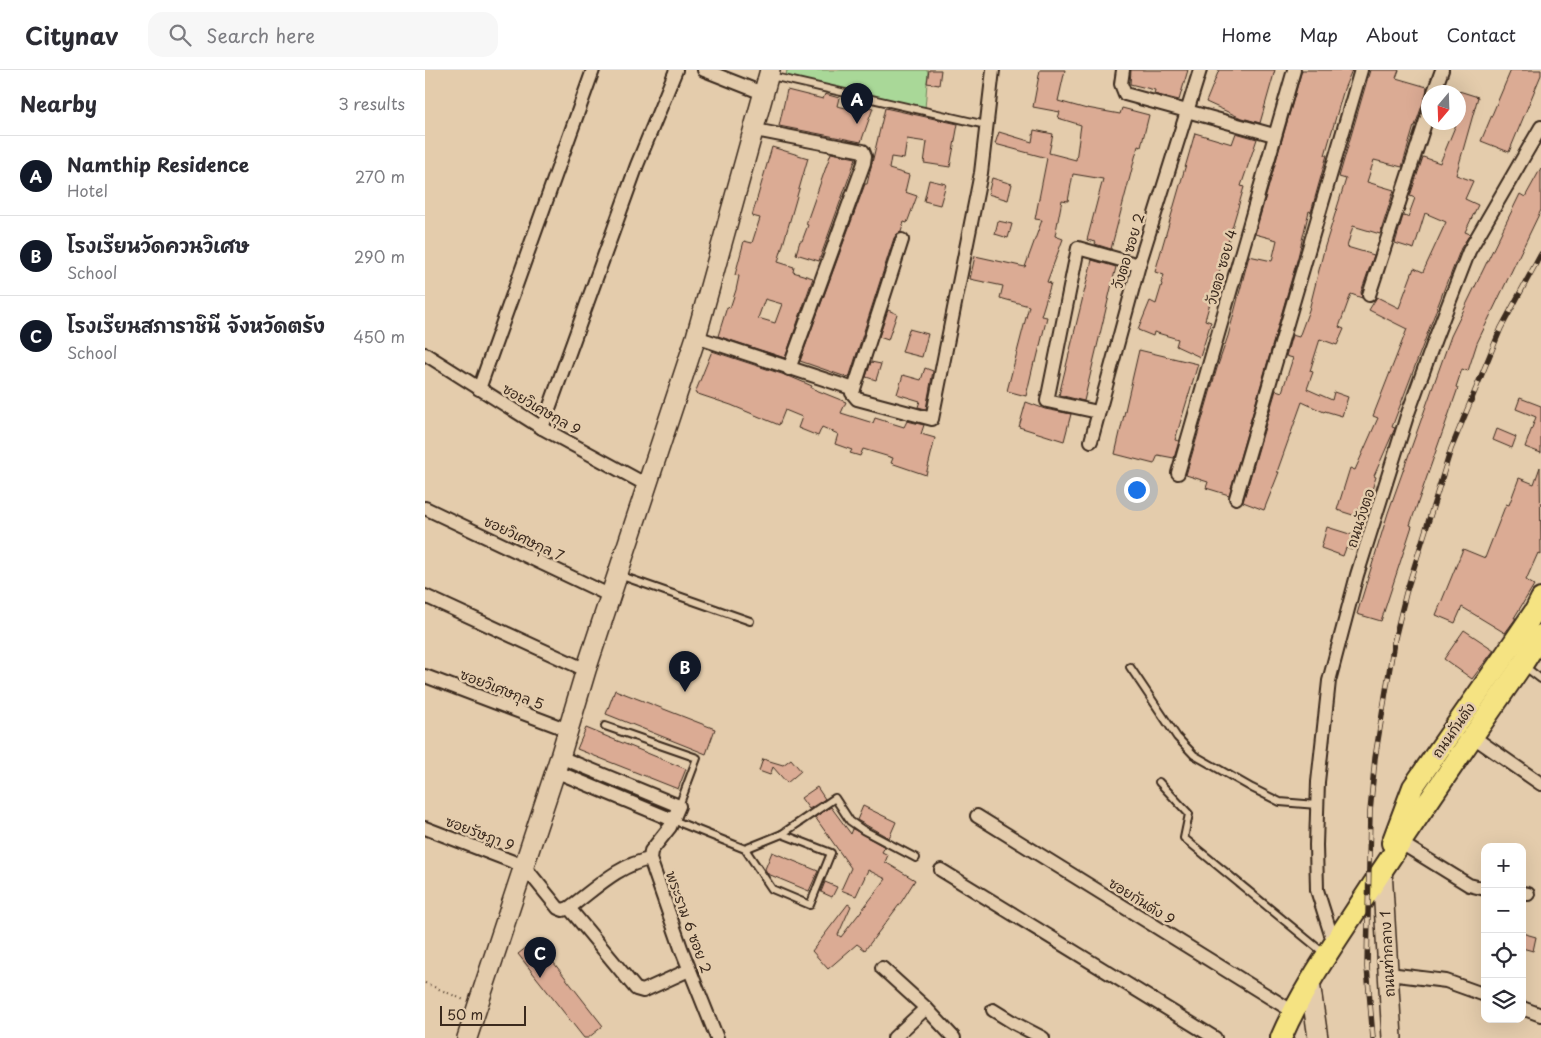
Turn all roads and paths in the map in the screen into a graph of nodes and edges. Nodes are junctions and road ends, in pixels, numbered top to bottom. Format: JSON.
{"nodes":[{"id":1,"x":593,"y":70,"type":"edge"},
{"id":2,"x":676,"y":70,"type":"edge"},
{"id":3,"x":704,"y":70,"type":"edge"},
{"id":4,"x":993,"y":70,"type":"edge"},
{"id":5,"x":1123,"y":70,"type":"edge"},
{"id":6,"x":1199,"y":70,"type":"edge"},
{"id":7,"x":1294,"y":70,"type":"edge"},
{"id":8,"x":1361,"y":70,"type":"edge"},
{"id":9,"x":1442,"y":70,"type":"edge"},
{"id":10,"x":770,"y":73,"type":"edge"},
{"id":11,"x":1437,"y":85,"type":"edge"},
{"id":12,"x":765,"y":94,"type":"junction"},
{"id":13,"x":1186,"y":112,"type":"junction"},
{"id":14,"x":987,"y":125,"type":"junction"},
{"id":15,"x":1541,"y":127,"type":"edge"},
{"id":16,"x":755,"y":130,"type":"junction"},
{"id":17,"x":1423,"y":130,"type":"edge"},
{"id":18,"x":1274,"y":135,"type":"junction"},
{"id":19,"x":902,"y":240,"type":"dead end"},
{"id":20,"x":1139,"y":266,"type":"junction"},
{"id":21,"x":1369,"y":295,"type":"dead end"},
{"id":22,"x":696,"y":337,"type":"junction"},
{"id":23,"x":425,"y":354,"type":"edge"},
{"id":24,"x":789,"y":368,"type":"junction"},
{"id":25,"x":479,"y":389,"type":"junction"},
{"id":26,"x":854,"y":389,"type":"junction"},
{"id":27,"x":1098,"y":412,"type":"junction"},
{"id":28,"x":542,"y":428,"type":"junction"},
{"id":29,"x":1091,"y":442,"type":"dead end"},
{"id":30,"x":1178,"y":473,"type":"dead end"},
{"id":31,"x":647,"y":485,"type":"junction"},
{"id":32,"x":1237,"y":498,"type":"dead end"},
{"id":33,"x":425,"y":508,"type":"edge"},
{"id":34,"x":618,"y":575,"type":"junction"},
{"id":35,"x":425,"y":596,"type":"edge"},
{"id":36,"x":611,"y":596,"type":"junction"},
{"id":37,"x":1541,"y":599,"type":"edge"},
{"id":38,"x":750,"y":622,"type":"dead end"},
{"id":39,"x":1541,"y":635,"type":"edge"},
{"id":40,"x":1522,"y":665,"type":"junction"},
{"id":41,"x":1130,"y":667,"type":"dead end"},
{"id":42,"x":586,"y":670,"type":"junction"},
{"id":43,"x":425,"y":676,"type":"edge"},
{"id":44,"x":1541,"y":678,"type":"edge"},
{"id":45,"x":605,"y":726,"type":"dead end"},
{"id":46,"x":568,"y":730,"type":"junction"},
{"id":47,"x":1472,"y":736,"type":"junction"},
{"id":48,"x":558,"y":764,"type":"junction"},
{"id":49,"x":1159,"y":782,"type":"dead end"},
{"id":50,"x":1541,"y":784,"type":"edge"},
{"id":51,"x":1317,"y":805,"type":"junction"},
{"id":52,"x":679,"y":806,"type":"junction"},
{"id":53,"x":977,"y":816,"type":"dead end"},
{"id":54,"x":673,"y":820,"type":"junction"},
{"id":55,"x":425,"y":828,"type":"edge"},
{"id":56,"x":782,"y":834,"type":"junction"},
{"id":57,"x":1401,"y":843,"type":"junction"},
{"id":58,"x":745,"y":849,"type":"junction"},
{"id":59,"x":917,"y":858,"type":"dead end"},
{"id":60,"x":650,"y":859,"type":"junction"},
{"id":61,"x":524,"y":866,"type":"junction"},
{"id":62,"x":941,"y":870,"type":"dead end"},
{"id":63,"x":1382,"y":870,"type":"junction"},
{"id":64,"x":1481,"y":888,"type":"edge"},
{"id":65,"x":569,"y":908,"type":"junction"},
{"id":66,"x":1331,"y":950,"type":"junction"},
{"id":67,"x":882,"y":968,"type":"dead end"},
{"id":68,"x":689,"y":970,"type":"junction"},
{"id":69,"x":1389,"y":974,"type":"junction"},
{"id":70,"x":1310,"y":982,"type":"junction"},
{"id":71,"x":425,"y":983,"type":"edge"},
{"id":72,"x":1481,"y":994,"type":"edge"},
{"id":73,"x":479,"y":1005,"type":"junction"},
{"id":74,"x":926,"y":1008,"type":"junction"},
{"id":75,"x":1526,"y":1009,"type":"edge"},
{"id":76,"x":993,"y":1010,"type":"dead end"},
{"id":77,"x":1292,"y":1011,"type":"junction"},
{"id":78,"x":1541,"y":1015,"type":"edge"},
{"id":79,"x":467,"y":1038,"type":"edge"},
{"id":80,"x":717,"y":1038,"type":"edge"},
{"id":81,"x":894,"y":1038,"type":"edge"},
{"id":82,"x":954,"y":1038,"type":"edge"},
{"id":83,"x":1043,"y":1038,"type":"edge"},
{"id":84,"x":1215,"y":1038,"type":"edge"},
{"id":85,"x":1281,"y":1038,"type":"edge"},
{"id":86,"x":1318,"y":1038,"type":"edge"},
{"id":87,"x":1392,"y":1038,"type":"edge"}],
"edges":[{"from":1,"to":25,"type":"street"},
{"from":2,"to":28,"type":"street"},
{"from":3,"to":12,"type":"street"},
{"from":4,"to":14,"type":"street"},
{"from":5,"to":13,"type":"street"},
{"from":6,"to":13,"type":"street","name":"วังตอ ซอย 2"},
{"from":7,"to":18,"type":"street","name":"วังตอ ซอย 4"},
{"from":8,"to":32,"type":"street"},
{"from":9,"to":11,"type":"street"},
{"from":10,"to":12,"type":"street"},
{"from":10,"to":14,"type":"lane"},
{"from":12,"to":16,"type":"street"},
{"from":13,"to":18,"type":"street"},
{"from":13,"to":20,"type":"street","name":"วังตอ ซอย 2"},
{"from":14,"to":26,"type":"street"},
{"from":15,"to":51,"type":"street","name":"ถนนวังตอ"},
{"from":16,"to":22,"type":"street"},
{"from":16,"to":24,"type":"street"},
{"from":17,"to":21,"type":"street"},
{"from":18,"to":30,"type":"street","name":"วังตอ ซอย 4"},
{"from":19,"to":26,"type":"street"},
{"from":20,"to":27,"type":"street","name":"วังตอ ซอย 2"},
{"from":20,"to":27,"type":"street"},
{"from":22,"to":24,"type":"street"},
{"from":22,"to":31,"type":"street"},
{"from":23,"to":25,"type":"street","name":"ซอยวิเศษกุล 9"},
{"from":24,"to":26,"type":"street"},
{"from":25,"to":28,"type":"street","name":"ซอยวิเศษกุล 9"},
{"from":27,"to":29,"type":"street","name":"วังตอ ซอย 2"},
{"from":28,"to":31,"type":"street","name":"ซอยวิเศษกุล 9"},
{"from":31,"to":34,"type":"street"},
{"from":33,"to":36,"type":"street","name":"ซอยวิเศษกุล 7"},
{"from":34,"to":36,"type":"street"},
{"from":34,"to":38,"type":"lane"},
{"from":35,"to":42,"type":"street"},
{"from":36,"to":42,"type":"street"},
{"from":37,"to":63,"type":"main road","name":"ถนนกันตัง"},
{"from":39,"to":40,"type":"main road","name":"ถนนกันตัง"},
{"from":40,"to":44,"type":"lane"},
{"from":40,"to":47,"type":"main road","name":"ถนนกันตัง"},
{"from":41,"to":51,"type":"lane"},
{"from":42,"to":46,"type":"street"},
{"from":43,"to":46,"type":"street","name":"ซอยวิเศษกุล 5"},
{"from":45,"to":52,"type":"lane"},
{"from":46,"to":48,"type":"street"},
{"from":47,"to":50,"type":"street"},
{"from":47,"to":57,"type":"main road","name":"ถนนกันตัง"},
{"from":48,"to":52,"type":"street"},
{"from":48,"to":54,"type":"street"},
{"from":48,"to":61,"type":"street"},
{"from":49,"to":66,"type":"lane"},
{"from":51,"to":66,"type":"street","name":"ถนนวังตอ"},
{"from":52,"to":54,"type":"street","name":"พระราม 6 ซอย 2"},
{"from":53,"to":77,"type":"street","name":"ซอยกันตัง 9"},
{"from":54,"to":58,"type":"lane"},
{"from":54,"to":60,"type":"street","name":"พระราม 6 ซอย 2"},
{"from":55,"to":61,"type":"street","name":"ซอยรัษฎา 9"},
{"from":56,"to":58,"type":"lane"},
{"from":56,"to":58,"type":"lane"},
{"from":56,"to":59,"type":"lane"},
{"from":57,"to":63,"type":"main road","name":"ถนนกันตัง"},
{"from":57,"to":64,"type":"street"},
{"from":60,"to":65,"type":"street"},
{"from":60,"to":68,"type":"street","name":"พระราม 6 ซอย 2"},
{"from":61,"to":65,"type":"street"},
{"from":61,"to":73,"type":"street"},
{"from":62,"to":84,"type":"street"},
{"from":63,"to":66,"type":"main road","name":"ถนนกันตัง"},
{"from":63,"to":69,"type":"street","name":"ถนนท่ากลาง 1"},
{"from":65,"to":68,"type":"street"},
{"from":66,"to":70,"type":"main road","name":"ถนนกันตัง"},
{"from":67,"to":74,"type":"street"},
{"from":68,"to":80,"type":"street","name":"พระราม 6 ซอย 2"},
{"from":69,"to":72,"type":"street"},
{"from":69,"to":87,"type":"street","name":"ถนนท่ากลาง 1"},
{"from":70,"to":77,"type":"main road","name":"ถนนกันตัง"},
{"from":70,"to":86,"type":"street"},
{"from":71,"to":73,"type":"path"},
{"from":73,"to":79,"type":"street"},
{"from":74,"to":81,"type":"street"},
{"from":74,"to":82,"type":"street"},
{"from":75,"to":78,"type":"street"},
{"from":76,"to":83,"type":"street"},
{"from":77,"to":85,"type":"main road","name":"ถนนกันตัง"}]}
